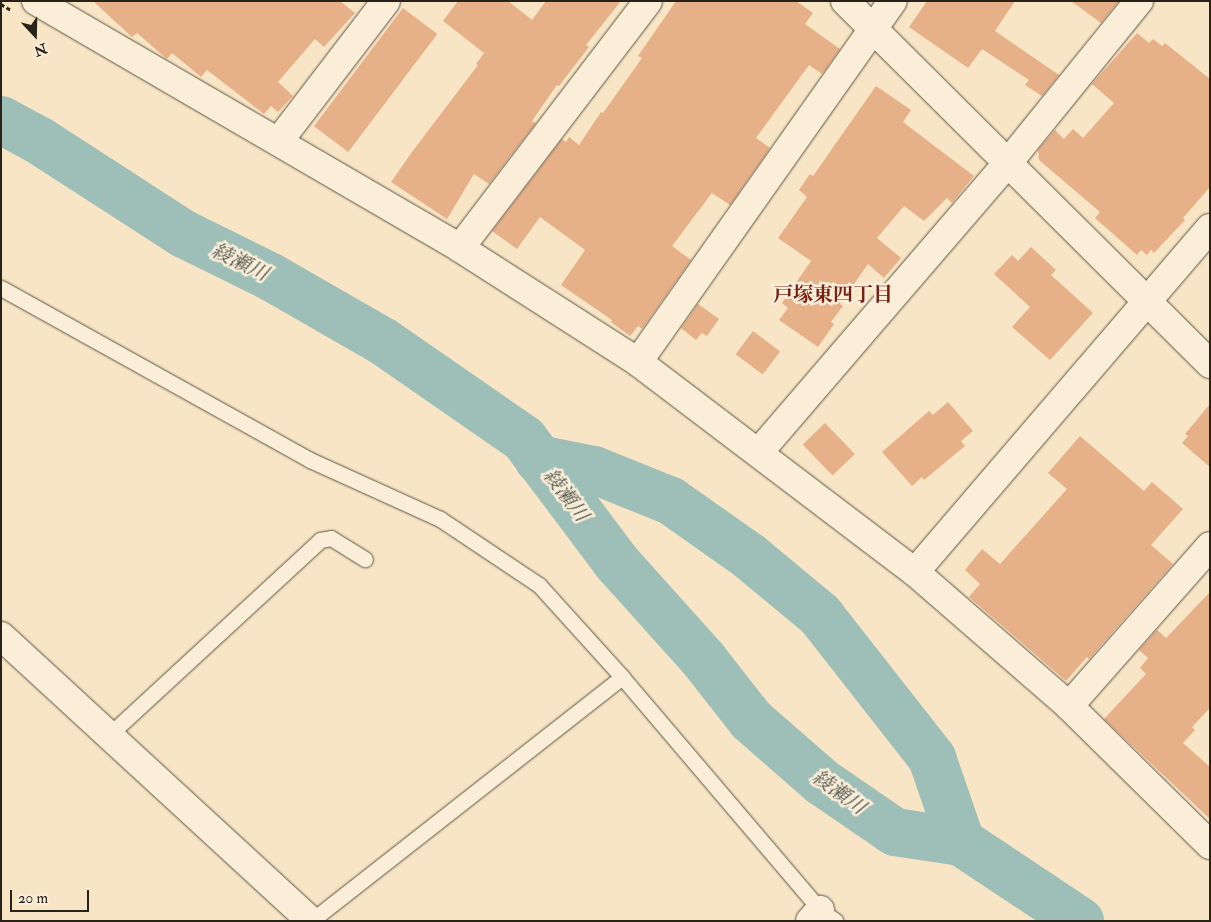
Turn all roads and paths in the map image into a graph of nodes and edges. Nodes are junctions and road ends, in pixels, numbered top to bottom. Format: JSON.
{"nodes":[{"id":1,"x":386,"y":1,"type":"edge"},
{"id":2,"x":648,"y":1,"type":"edge"},
{"id":3,"x":845,"y":1,"type":"edge"},
{"id":4,"x":893,"y":1,"type":"edge"},
{"id":5,"x":1139,"y":1,"type":"edge"},
{"id":6,"x":1,"y":4,"type":"edge"},
{"id":7,"x":38,"y":5,"type":"edge"},
{"id":8,"x":873,"y":29,"type":"junction"},
{"id":9,"x":279,"y":141,"type":"junction"},
{"id":10,"x":1007,"y":164,"type":"junction"},
{"id":11,"x":1210,"y":228,"type":"edge"},
{"id":12,"x":460,"y":248,"type":"junction"},
{"id":13,"x":1,"y":288,"type":"edge"},
{"id":14,"x":1146,"y":300,"type":"junction"},
{"id":15,"x":638,"y":362,"type":"junction"},
{"id":16,"x":1210,"y":364,"type":"edge"},
{"id":17,"x":758,"y":452,"type":"junction"},
{"id":18,"x":1210,"y":546,"type":"edge"},
{"id":19,"x":365,"y":559,"type":"dead end"},
{"id":20,"x":915,"y":572,"type":"junction"},
{"id":21,"x":1,"y":636,"type":"edge"},
{"id":22,"x":622,"y":677,"type":"junction"},
{"id":23,"x":1069,"y":706,"type":"junction"},
{"id":24,"x":109,"y":735,"type":"junction"},
{"id":25,"x":1210,"y":845,"type":"edge"},
{"id":26,"x":822,"y":917,"type":"edge"},
{"id":27,"x":311,"y":921,"type":"edge"}],
"edges":[{"from":1,"to":9,"type":"street"},
{"from":2,"to":12,"type":"street"},
{"from":3,"to":8,"type":"street"},
{"from":4,"to":8,"type":"street"},
{"from":5,"to":10,"type":"street"},
{"from":6,"to":7,"type":"path"},
{"from":7,"to":9,"type":"street"},
{"from":8,"to":10,"type":"street"},
{"from":8,"to":15,"type":"street"},
{"from":9,"to":12,"type":"street"},
{"from":10,"to":14,"type":"street"},
{"from":10,"to":17,"type":"street"},
{"from":11,"to":14,"type":"street"},
{"from":12,"to":15,"type":"street"},
{"from":13,"to":22,"type":"lane"},
{"from":14,"to":16,"type":"street"},
{"from":14,"to":20,"type":"street"},
{"from":15,"to":17,"type":"street"},
{"from":17,"to":20,"type":"street"},
{"from":18,"to":23,"type":"street"},
{"from":19,"to":24,"type":"lane"},
{"from":20,"to":23,"type":"street"},
{"from":21,"to":24,"type":"street"},
{"from":22,"to":26,"type":"lane"},
{"from":22,"to":27,"type":"lane"},
{"from":23,"to":25,"type":"street"},
{"from":24,"to":27,"type":"street"}]}
